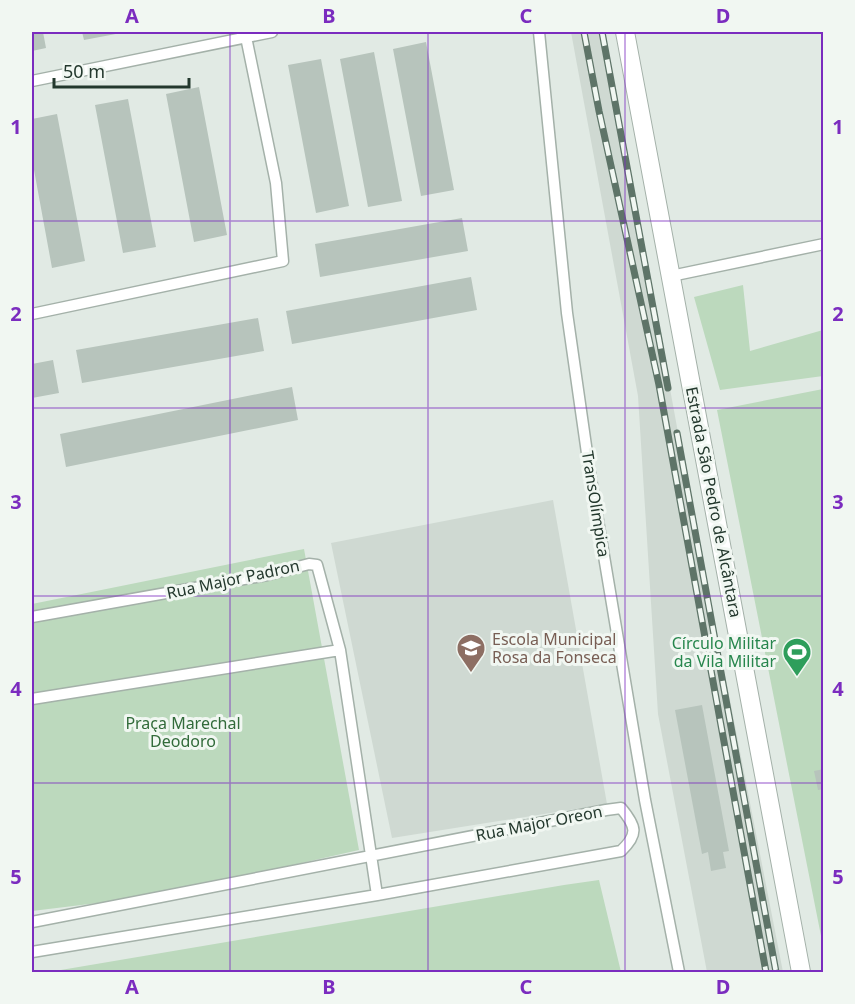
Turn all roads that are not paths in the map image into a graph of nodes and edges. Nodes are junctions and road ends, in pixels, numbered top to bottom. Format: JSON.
{"nodes":[{"id":1,"x":272,"y":32,"type":"edge"},
{"id":2,"x":539,"y":32,"type":"edge"},
{"id":3,"x":625,"y":32,"type":"edge"},
{"id":4,"x":246,"y":37,"type":"junction"},
{"id":5,"x":32,"y":81,"type":"edge"},
{"id":6,"x":824,"y":244,"type":"edge"},
{"id":7,"x":671,"y":276,"type":"junction"},
{"id":8,"x":32,"y":314,"type":"edge"},
{"id":9,"x":32,"y":617,"type":"edge"},
{"id":10,"x":340,"y":650,"type":"junction"},
{"id":11,"x":32,"y":699,"type":"edge"},
{"id":12,"x":371,"y":855,"type":"junction"},
{"id":13,"x":377,"y":895,"type":"junction"},
{"id":14,"x":32,"y":922,"type":"edge"},
{"id":15,"x":32,"y":952,"type":"edge"},
{"id":16,"x":679,"y":972,"type":"edge"},
{"id":17,"x":801,"y":972,"type":"edge"}],
"edges":[{"from":1,"to":4,"type":"lane"},
{"from":2,"to":16,"type":"lane","name":"TransOlímpica"},
{"from":3,"to":7,"type":"street","name":"Estrada São Pedro de Alcântara"},
{"from":4,"to":5,"type":"lane"},
{"from":4,"to":8,"type":"lane"},
{"from":6,"to":7,"type":"lane"},
{"from":7,"to":17,"type":"street","name":"Estrada São Pedro de Alcântara"},
{"from":9,"to":10,"type":"lane","name":"Rua Major Padron"},
{"from":10,"to":11,"type":"lane"},
{"from":10,"to":12,"type":"lane","name":"Rua Major Padron"},
{"from":12,"to":13,"type":"lane","name":"Rua Major Padron"},
{"from":12,"to":13,"type":"lane","name":"Rua Major Oreon"},
{"from":12,"to":14,"type":"lane","name":"Rua Major Oreon"},
{"from":13,"to":15,"type":"lane","name":"Rua Major Oreon"}]}
